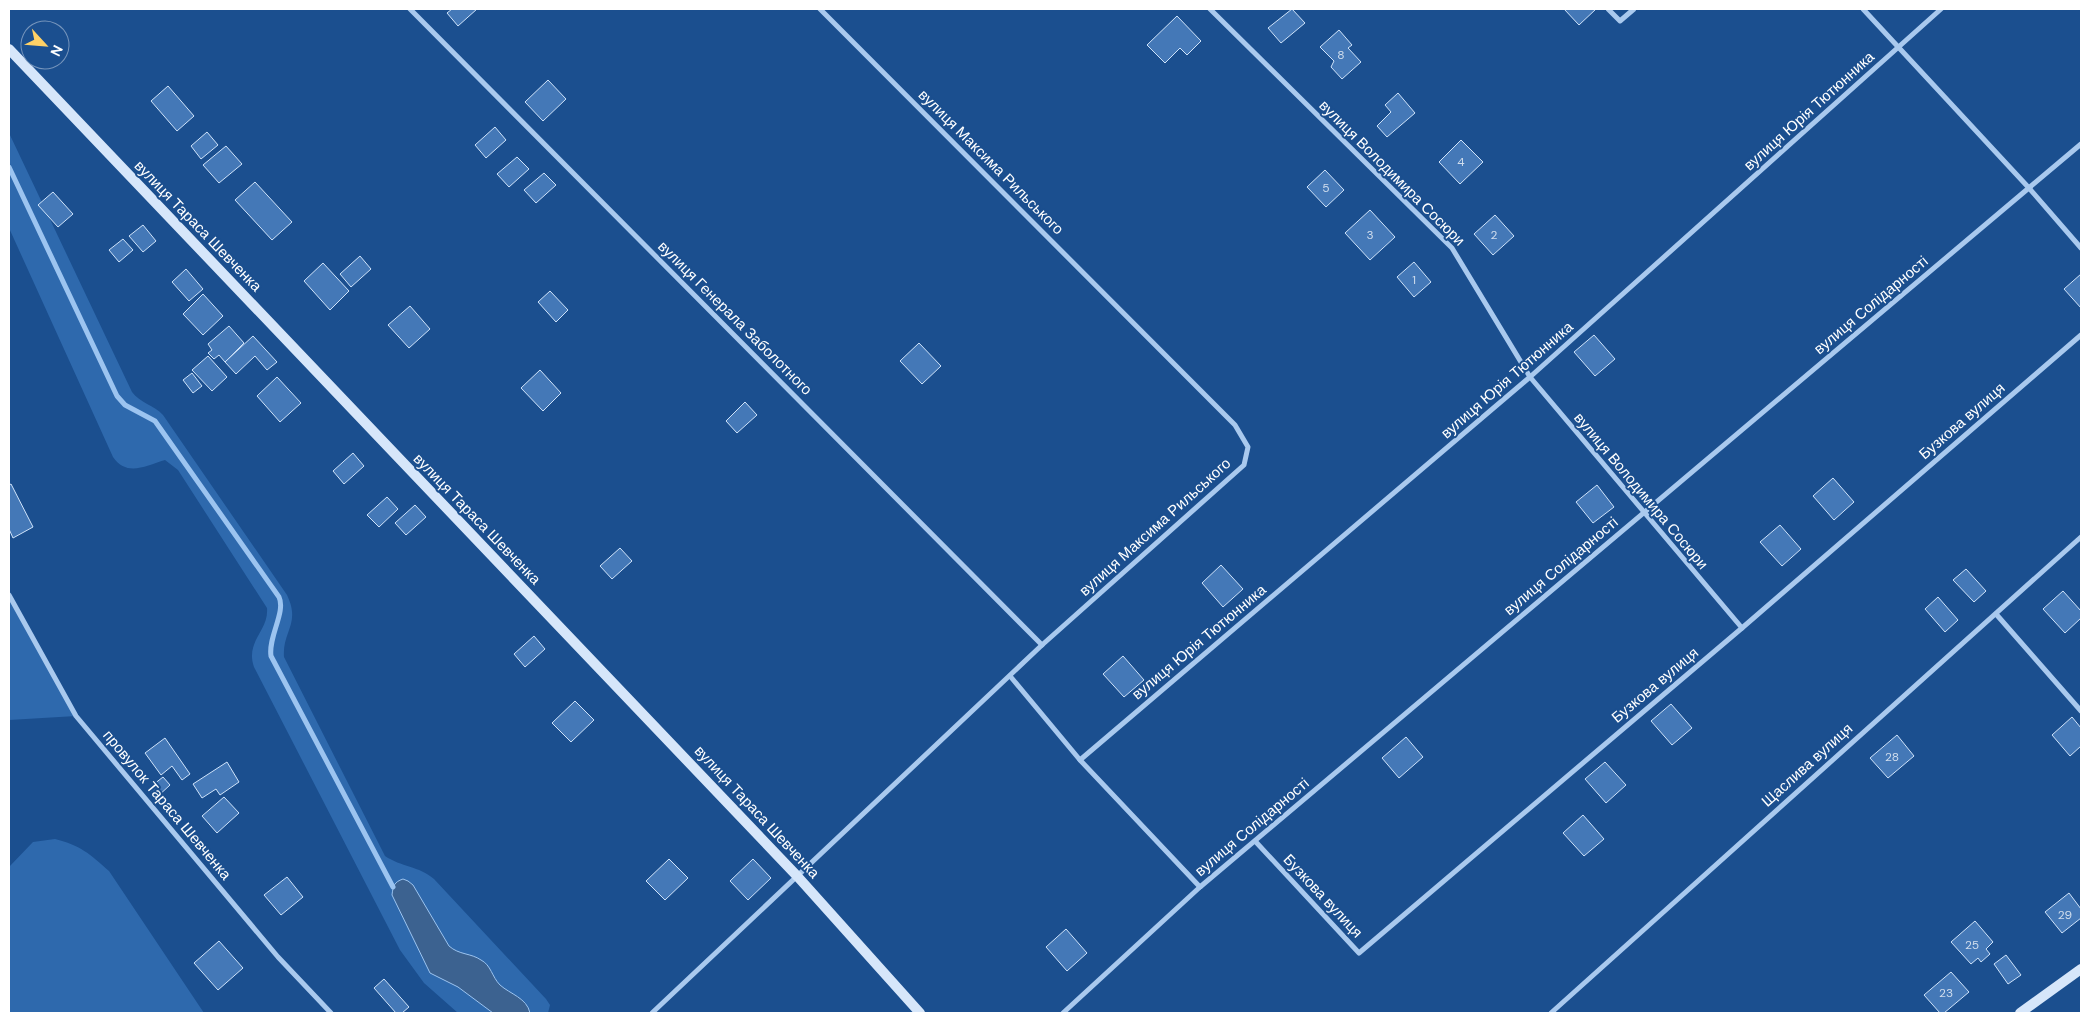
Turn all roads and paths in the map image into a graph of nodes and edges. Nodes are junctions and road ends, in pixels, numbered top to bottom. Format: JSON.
{"nodes":[{"id":1,"x":410,"y":9,"type":"edge"},
{"id":2,"x":820,"y":9,"type":"edge"},
{"id":3,"x":1210,"y":9,"type":"edge"},
{"id":4,"x":1608,"y":9,"type":"edge"},
{"id":5,"x":1634,"y":9,"type":"edge"},
{"id":6,"x":1863,"y":9,"type":"edge"},
{"id":7,"x":1942,"y":9,"type":"edge"},
{"id":8,"x":1898,"y":48,"type":"junction"},
{"id":9,"x":9,"y":49,"type":"edge"},
{"id":10,"x":2081,"y":144,"type":"edge"},
{"id":11,"x":2029,"y":188,"type":"junction"},
{"id":12,"x":2081,"y":248,"type":"edge"},
{"id":13,"x":2081,"y":335,"type":"edge"},
{"id":14,"x":1530,"y":377,"type":"junction"},
{"id":15,"x":1643,"y":513,"type":"junction"},
{"id":16,"x":2081,"y":538,"type":"edge"},
{"id":17,"x":9,"y":595,"type":"edge"},
{"id":18,"x":1996,"y":614,"type":"junction"},
{"id":19,"x":1742,"y":628,"type":"junction"},
{"id":20,"x":1042,"y":645,"type":"junction"},
{"id":21,"x":1010,"y":676,"type":"junction"},
{"id":22,"x":2081,"y":711,"type":"edge"},
{"id":23,"x":1080,"y":760,"type":"junction"},
{"id":24,"x":1255,"y":841,"type":"junction"},
{"id":25,"x":798,"y":877,"type":"junction"},
{"id":26,"x":1200,"y":887,"type":"junction"},
{"id":27,"x":2081,"y":969,"type":"edge"},
{"id":28,"x":331,"y":1013,"type":"edge"},
{"id":29,"x":652,"y":1013,"type":"edge"},
{"id":30,"x":920,"y":1013,"type":"edge"},
{"id":31,"x":1063,"y":1013,"type":"edge"},
{"id":32,"x":1551,"y":1013,"type":"edge"},
{"id":33,"x":2020,"y":1013,"type":"edge"}],
"edges":[{"from":1,"to":20,"type":"street","name":"вулиця Генерала Заболотного"},
{"from":2,"to":20,"type":"street","name":"вулиця Максима Рильського"},
{"from":3,"to":14,"type":"street","name":"вулиця Володимира Сосюри"},
{"from":4,"to":5,"type":"street"},
{"from":6,"to":8,"type":"street"},
{"from":7,"to":8,"type":"street","name":"вулиця Юрія Тютюнника"},
{"from":8,"to":11,"type":"street"},
{"from":8,"to":14,"type":"street","name":"вулиця Юрія Тютюнника"},
{"from":9,"to":25,"type":"street","name":"вулиця Тараса Шевченка"},
{"from":10,"to":11,"type":"street","name":"вулиця Солідарності"},
{"from":11,"to":12,"type":"street"},
{"from":11,"to":15,"type":"street","name":"вулиця Солідарності"},
{"from":13,"to":19,"type":"street","name":"Бузкова вулиця"},
{"from":14,"to":15,"type":"street","name":"вулиця Володимира Сосюри"},
{"from":14,"to":23,"type":"street","name":"вулиця Юрія Тютюнника"},
{"from":15,"to":19,"type":"street","name":"вулиця Володимира Сосюри"},
{"from":15,"to":24,"type":"street","name":"вулиця Солідарності"},
{"from":16,"to":18,"type":"street","name":"Щаслива вулиця"},
{"from":17,"to":28,"type":"street","name":"провулок Тараса Шевченка"},
{"from":18,"to":22,"type":"street"},
{"from":18,"to":32,"type":"street","name":"Щаслива вулиця"},
{"from":19,"to":24,"type":"street","name":"Бузкова вулиця"},
{"from":20,"to":21,"type":"street","name":"вулиця Максима Рильського"},
{"from":21,"to":23,"type":"street"},
{"from":21,"to":25,"type":"street","name":"вулиця Максима Рильського"},
{"from":23,"to":26,"type":"street"},
{"from":24,"to":26,"type":"street","name":"вулиця Солідарності"},
{"from":25,"to":29,"type":"street","name":"вулиця Максима Рильського"},
{"from":25,"to":30,"type":"street","name":"вулиця Тараса Шевченка"},
{"from":26,"to":31,"type":"street","name":"вулиця Солідарності"},
{"from":27,"to":33,"type":"street"}]}
